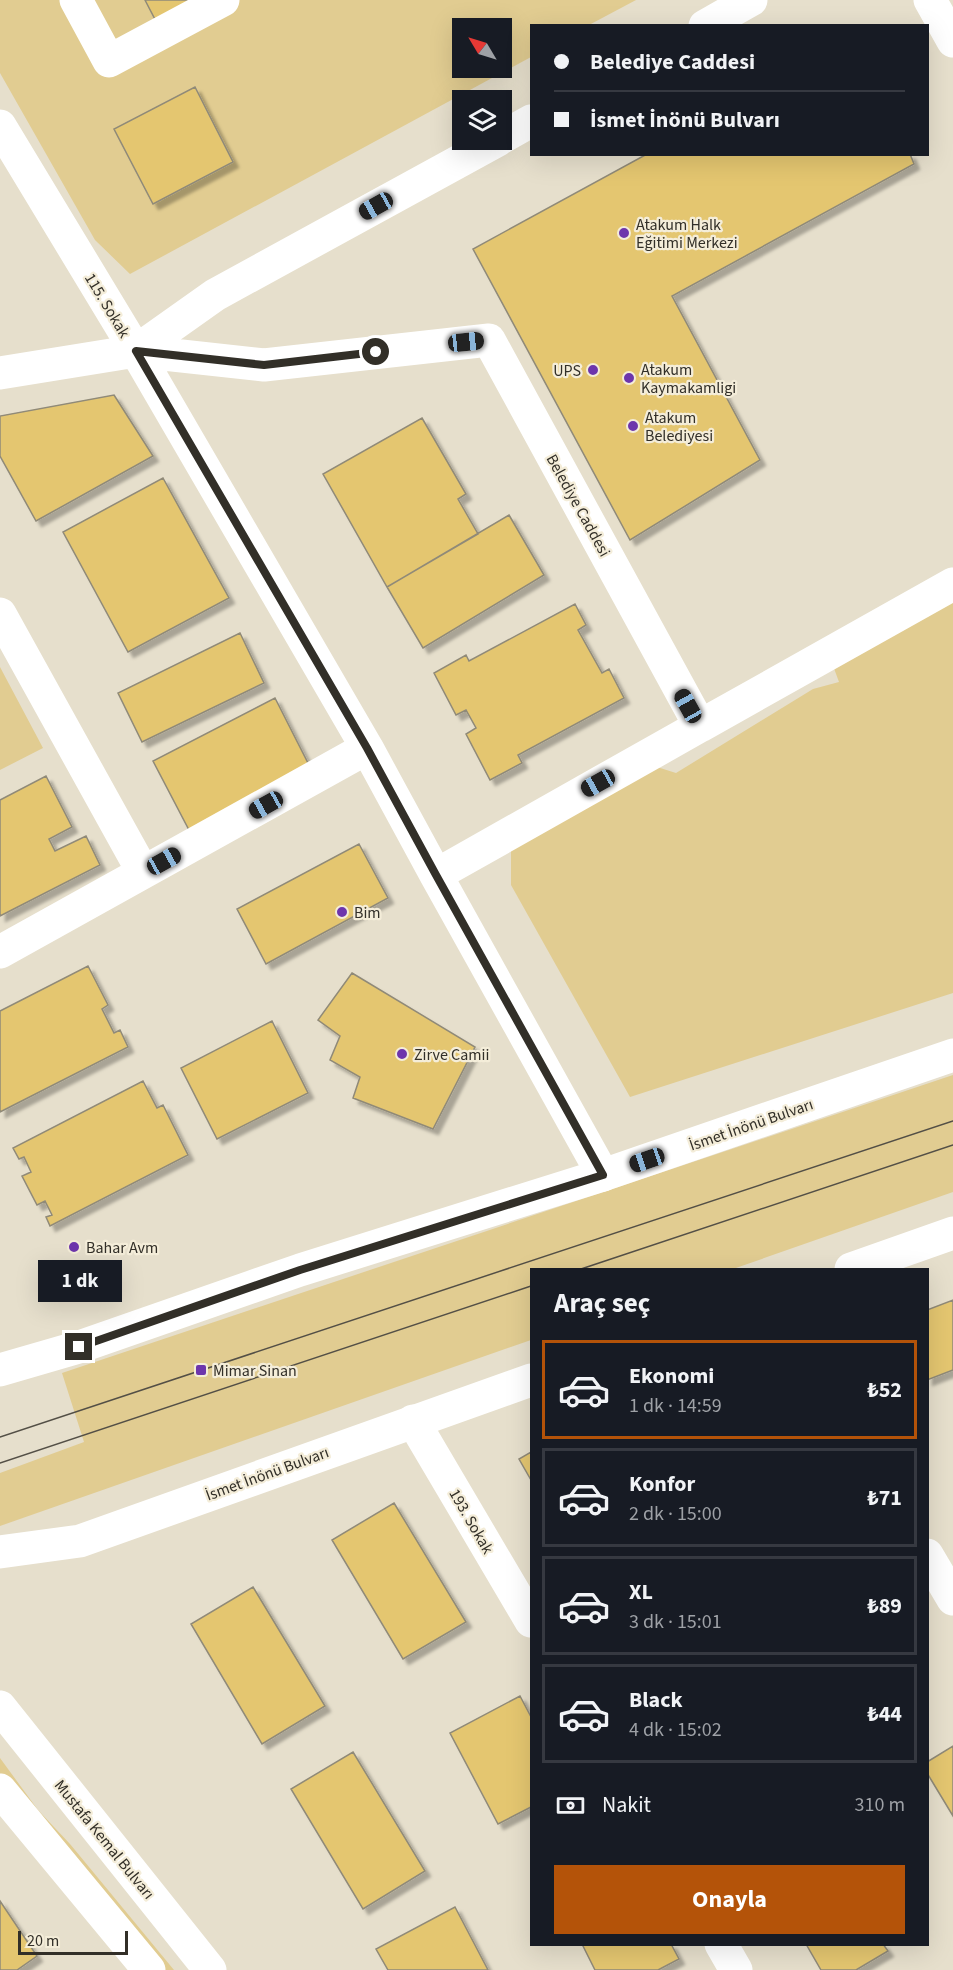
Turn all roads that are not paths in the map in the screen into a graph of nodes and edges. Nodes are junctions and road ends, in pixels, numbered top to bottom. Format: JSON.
{"nodes":[{"id":1,"x":76,"y":0,"type":"edge"},
{"id":2,"x":223,"y":0,"type":"edge"},
{"id":3,"x":751,"y":0,"type":"edge"},
{"id":4,"x":930,"y":0,"type":"edge"},
{"id":5,"x":709,"y":24,"type":"edge"},
{"id":6,"x":953,"y":40,"type":"edge"},
{"id":7,"x":530,"y":122,"type":"edge"},
{"id":8,"x":0,"y":126,"type":"edge"},
{"id":9,"x":512,"y":132,"type":"edge"},
{"id":10,"x":479,"y":150,"type":"edge"},
{"id":11,"x":136,"y":351,"type":"junction"},
{"id":12,"x":0,"y":374,"type":"edge"},
{"id":13,"x":953,"y":584,"type":"edge"},
{"id":14,"x":0,"y":614,"type":"edge"},
{"id":15,"x":700,"y":726,"type":"junction"},
{"id":16,"x":367,"y":748,"type":"junction"},
{"id":17,"x":143,"y":872,"type":"junction"},
{"id":18,"x":436,"y":875,"type":"junction"},
{"id":19,"x":0,"y":952,"type":"edge"},
{"id":20,"x":953,"y":1054,"type":"edge"},
{"id":21,"x":603,"y":1175,"type":"junction"},
{"id":22,"x":953,"y":1233,"type":"edge"},
{"id":23,"x":854,"y":1268,"type":"edge"},
{"id":24,"x":0,"y":1370,"type":"edge"},
{"id":25,"x":530,"y":1380,"type":"edge"},
{"id":26,"x":413,"y":1421,"type":"junction"},
{"id":27,"x":0,"y":1552,"type":"edge"},
{"id":28,"x":929,"y":1558,"type":"edge"},
{"id":29,"x":953,"y":1599,"type":"edge"},
{"id":30,"x":530,"y":1619,"type":"edge"},
{"id":31,"x":0,"y":1707,"type":"edge"},
{"id":32,"x":0,"y":1790,"type":"edge"},
{"id":33,"x":722,"y":1946,"type":"edge"},
{"id":34,"x":149,"y":1970,"type":"edge"},
{"id":35,"x":210,"y":1970,"type":"edge"},
{"id":36,"x":736,"y":1970,"type":"edge"}],
"edges":[{"from":1,"to":2,"type":"street"},
{"from":3,"to":5,"type":"street"},
{"from":4,"to":6,"type":"street"},
{"from":7,"to":9,"type":"street","name":"Belediye Caddesi"},
{"from":8,"to":11,"type":"street","name":"115. Sokak"},
{"from":10,"to":11,"type":"street","name":"Belediye Caddesi"},
{"from":11,"to":12,"type":"street","name":"Belediye Caddesi"},
{"from":11,"to":15,"type":"street","name":"Belediye Caddesi"},
{"from":11,"to":16,"type":"street","name":"115. Sokak"},
{"from":13,"to":15,"type":"street"},
{"from":14,"to":17,"type":"street"},
{"from":15,"to":18,"type":"street"},
{"from":16,"to":17,"type":"street"},
{"from":16,"to":18,"type":"street","name":"115. Sokak"},
{"from":17,"to":19,"type":"street"},
{"from":18,"to":21,"type":"street","name":"115. Sokak"},
{"from":20,"to":21,"type":"street","name":"İsmet İnönü Bulvarı"},
{"from":21,"to":24,"type":"street","name":"İsmet İnönü Bulvarı"},
{"from":22,"to":23,"type":"street"},
{"from":25,"to":26,"type":"street","name":"İsmet İnönü Bulvarı"},
{"from":26,"to":27,"type":"street","name":"İsmet İnönü Bulvarı"},
{"from":26,"to":30,"type":"street","name":"193. Sokak"},
{"from":28,"to":29,"type":"street"},
{"from":31,"to":35,"type":"street","name":"Mustafa Kemal Bulvarı"},
{"from":32,"to":34,"type":"street"},
{"from":33,"to":36,"type":"street"}]}
